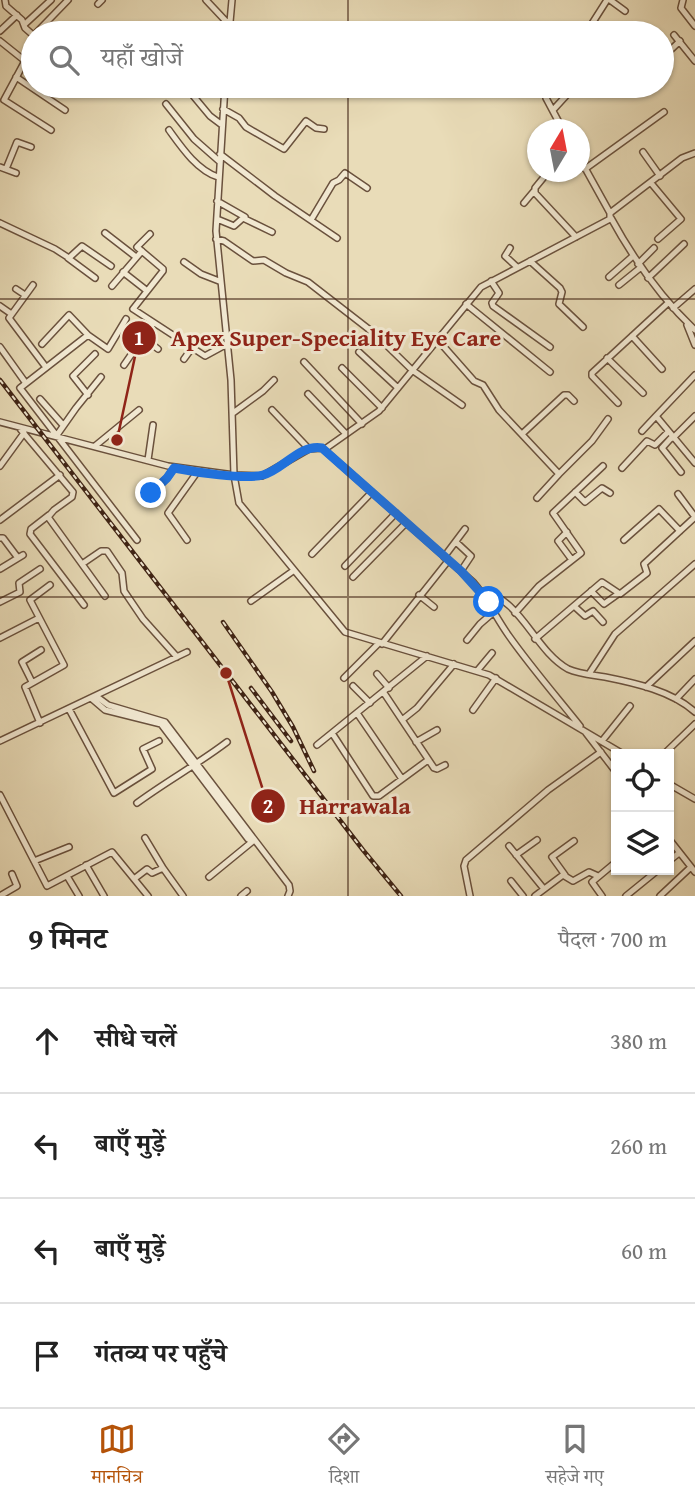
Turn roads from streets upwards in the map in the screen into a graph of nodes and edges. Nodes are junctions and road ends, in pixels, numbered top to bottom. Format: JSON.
{"nodes":[{"id":1,"x":5,"y":0,"type":"edge"},
{"id":2,"x":51,"y":0,"type":"edge"},
{"id":3,"x":68,"y":0,"type":"edge"},
{"id":4,"x":206,"y":0,"type":"edge"},
{"id":5,"x":232,"y":0,"type":"edge"},
{"id":6,"x":607,"y":0,"type":"edge"},
{"id":7,"x":683,"y":0,"type":"edge"},
{"id":8,"x":625,"y":11,"type":"dead end"},
{"id":9,"x":17,"y":15,"type":"junction"},
{"id":10,"x":22,"y":21,"type":"edge"},
{"id":11,"x":28,"y":21,"type":"edge"},
{"id":12,"x":48,"y":21,"type":"edge"},
{"id":13,"x":226,"y":21,"type":"edge"},
{"id":14,"x":229,"y":21,"type":"edge"},
{"id":15,"x":594,"y":21,"type":"edge"},
{"id":16,"x":695,"y":26,"type":"edge"},
{"id":17,"x":0,"y":30,"type":"edge"},
{"id":18,"x":674,"y":34,"type":"dead end"},
{"id":19,"x":0,"y":41,"type":"edge"},
{"id":20,"x":680,"y":41,"type":"junction"},
{"id":21,"x":695,"y":43,"type":"edge"},
{"id":22,"x":674,"y":47,"type":"edge"},
{"id":23,"x":687,"y":50,"type":"junction"},
{"id":24,"x":21,"y":58,"type":"edge"},
{"id":25,"x":695,"y":61,"type":"edge"},
{"id":26,"x":21,"y":68,"type":"edge"},
{"id":27,"x":16,"y":77,"type":"junction"},
{"id":28,"x":21,"y":80,"type":"edge"},
{"id":29,"x":47,"y":98,"type":"edge"},
{"id":30,"x":195,"y":98,"type":"edge"},
{"id":31,"x":224,"y":98,"type":"edge"},
{"id":32,"x":547,"y":98,"type":"edge"},
{"id":33,"x":564,"y":98,"type":"edge"},
{"id":34,"x":166,"y":104,"type":"dead end"},
{"id":35,"x":223,"y":109,"type":"junction"},
{"id":36,"x":65,"y":110,"type":"dead end"},
{"id":37,"x":553,"y":110,"type":"junction"},
{"id":38,"x":664,"y":112,"type":"dead end"},
{"id":39,"x":558,"y":119,"type":"edge"},
{"id":40,"x":222,"y":125,"type":"junction"},
{"id":41,"x":324,"y":129,"type":"dead end"},
{"id":42,"x":51,"y":130,"type":"dead end"},
{"id":43,"x":169,"y":130,"type":"dead end"},
{"id":44,"x":31,"y":147,"type":"dead end"},
{"id":45,"x":643,"y":152,"type":"dead end"},
{"id":46,"x":695,"y":153,"type":"edge"},
{"id":47,"x":219,"y":158,"type":"junction"},
{"id":48,"x":590,"y":165,"type":"edge"},
{"id":49,"x":3,"y":168,"type":"edge"},
{"id":50,"x":16,"y":173,"type":"dead end"},
{"id":51,"x":660,"y":176,"type":"junction"},
{"id":52,"x":218,"y":177,"type":"junction"},
{"id":53,"x":590,"y":178,"type":"edge"},
{"id":54,"x":540,"y":182,"type":"edge"},
{"id":55,"x":651,"y":183,"type":"junction"},
{"id":56,"x":367,"y":188,"type":"dead end"},
{"id":57,"x":534,"y":191,"type":"junction"},
{"id":58,"x":217,"y":201,"type":"junction"},
{"id":59,"x":524,"y":203,"type":"dead end"},
{"id":60,"x":611,"y":216,"type":"junction"},
{"id":61,"x":246,"y":217,"type":"dead end"},
{"id":62,"x":216,"y":219,"type":"junction"},
{"id":63,"x":311,"y":220,"type":"junction"},
{"id":64,"x":0,"y":223,"type":"edge"},
{"id":65,"x":272,"y":232,"type":"dead end"},
{"id":66,"x":105,"y":233,"type":"dead end"},
{"id":67,"x":150,"y":234,"type":"dead end"},
{"id":68,"x":576,"y":237,"type":"junction"},
{"id":69,"x":337,"y":238,"type":"dead end"},
{"id":70,"x":216,"y":239,"type":"junction"},
{"id":71,"x":658,"y":239,"type":"dead end"},
{"id":72,"x":684,"y":244,"type":"dead end"},
{"id":73,"x":510,"y":248,"type":"dead end"},
{"id":74,"x":654,"y":248,"type":"dead end"},
{"id":75,"x":142,"y":251,"type":"junction"},
{"id":76,"x":633,"y":256,"type":"junction"},
{"id":77,"x":136,"y":257,"type":"junction"},
{"id":78,"x":68,"y":258,"type":"junction"},
{"id":79,"x":530,"y":261,"type":"junction"},
{"id":80,"x":184,"y":262,"type":"dead end"},
{"id":81,"x":110,"y":266,"type":"dead end"},
{"id":82,"x":639,"y":266,"type":"junction"},
{"id":83,"x":517,"y":267,"type":"junction"},
{"id":84,"x":123,"y":272,"type":"junction"},
{"id":85,"x":609,"y":277,"type":"dead end"},
{"id":86,"x":95,"y":278,"type":"dead end"},
{"id":87,"x":648,"y":278,"type":"junction"},
{"id":88,"x":219,"y":281,"type":"junction"},
{"id":89,"x":491,"y":281,"type":"junction"},
{"id":90,"x":33,"y":285,"type":"dead end"},
{"id":91,"x":112,"y":285,"type":"dead end"},
{"id":92,"x":619,"y":285,"type":"dead end"},
{"id":93,"x":16,"y":289,"type":"dead end"},
{"id":94,"x":695,"y":289,"type":"edge"},
{"id":95,"x":146,"y":290,"type":"junction"},
{"id":96,"x":25,"y":295,"type":"junction"},
{"id":97,"x":466,"y":304,"type":"junction"},
{"id":98,"x":0,"y":306,"type":"edge"},
{"id":99,"x":671,"y":306,"type":"junction"},
{"id":100,"x":10,"y":313,"type":"junction"},
{"id":101,"x":126,"y":319,"type":"dead end"},
{"id":102,"x":686,"y":321,"type":"junction"},
{"id":103,"x":153,"y":323,"type":"junction"},
{"id":104,"x":583,"y":327,"type":"dead end"},
{"id":105,"x":695,"y":330,"type":"edge"},
{"id":106,"x":88,"y":335,"type":"junction"},
{"id":107,"x":632,"y":336,"type":"junction"},
{"id":108,"x":143,"y":337,"type":"junction"},
{"id":109,"x":437,"y":339,"type":"junction"},
{"id":110,"x":42,"y":344,"type":"dead end"},
{"id":111,"x":227,"y":344,"type":"junction"},
{"id":112,"x":695,"y":345,"type":"edge"},
{"id":113,"x":0,"y":347,"type":"edge"},
{"id":114,"x":550,"y":347,"type":"dead end"},
{"id":115,"x":192,"y":348,"type":"junction"},
{"id":116,"x":158,"y":349,"type":"dead end"},
{"id":117,"x":359,"y":352,"type":"dead end"},
{"id":118,"x":95,"y":354,"type":"dead end"},
{"id":119,"x":607,"y":358,"type":"junction"},
{"id":120,"x":184,"y":359,"type":"dead end"},
{"id":121,"x":304,"y":362,"type":"dead end"},
{"id":122,"x":124,"y":365,"type":"dead end"},
{"id":123,"x":45,"y":366,"type":"junction"},
{"id":124,"x":342,"y":368,"type":"dead end"},
{"id":125,"x":662,"y":369,"type":"dead end"},
{"id":126,"x":412,"y":370,"type":"junction"},
{"id":127,"x":550,"y":372,"type":"dead end"},
{"id":128,"x":695,"y":375,"type":"edge"},
{"id":129,"x":101,"y":377,"type":"dead end"},
{"id":130,"x":274,"y":380,"type":"dead end"},
{"id":131,"x":25,"y":382,"type":"junction"},
{"id":132,"x":397,"y":388,"type":"junction"},
{"id":133,"x":643,"y":393,"type":"dead end"},
{"id":134,"x":308,"y":394,"type":"dead end"},
{"id":135,"x":88,"y":395,"type":"junction"},
{"id":136,"x":40,"y":399,"type":"dead end"},
{"id":137,"x":574,"y":401,"type":"dead end"},
{"id":138,"x":618,"y":403,"type":"dead end"},
{"id":139,"x":462,"y":405,"type":"dead end"},
{"id":140,"x":382,"y":408,"type":"junction"},
{"id":141,"x":139,"y":410,"type":"dead end"},
{"id":142,"x":272,"y":410,"type":"dead end"},
{"id":143,"x":233,"y":413,"type":"junction"},
{"id":144,"x":656,"y":416,"type":"junction"},
{"id":145,"x":695,"y":416,"type":"edge"},
{"id":146,"x":608,"y":419,"type":"dead end"},
{"id":147,"x":0,"y":422,"type":"edge"},
{"id":148,"x":362,"y":424,"type":"junction"},
{"id":149,"x":63,"y":425,"type":"junction"},
{"id":150,"x":153,"y":425,"type":"dead end"},
{"id":151,"x":19,"y":427,"type":"junction"},
{"id":152,"x":642,"y":431,"type":"dead end"},
{"id":153,"x":24,"y":433,"type":"junction"},
{"id":154,"x":346,"y":434,"type":"junction"},
{"id":155,"x":522,"y":434,"type":"junction"},
{"id":156,"x":671,"y":436,"type":"junction"},
{"id":157,"x":59,"y":437,"type":"junction"},
{"id":158,"x":95,"y":446,"type":"junction"},
{"id":159,"x":309,"y":449,"type":"junction"},
{"id":160,"x":325,"y":449,"type":"junction"},
{"id":161,"x":148,"y":460,"type":"junction"},
{"id":162,"x":695,"y":463,"type":"edge"},
{"id":163,"x":0,"y":466,"type":"edge"},
{"id":164,"x":603,"y":466,"type":"dead end"},
{"id":165,"x":174,"y":468,"type":"junction"},
{"id":166,"x":622,"y":468,"type":"dead end"},
{"id":167,"x":198,"y":471,"type":"junction"},
{"id":168,"x":681,"y":472,"type":"dead end"},
{"id":169,"x":558,"y":474,"type":"junction"},
{"id":170,"x":61,"y":475,"type":"junction"},
{"id":171,"x":234,"y":475,"type":"junction"},
{"id":172,"x":372,"y":492,"type":"junction"},
{"id":173,"x":575,"y":492,"type":"junction"},
{"id":174,"x":151,"y":493,"type":"dead end"},
{"id":175,"x":610,"y":493,"type":"dead end"},
{"id":176,"x":678,"y":494,"type":"dead end"},
{"id":177,"x":537,"y":498,"type":"dead end"},
{"id":178,"x":396,"y":513,"type":"junction"},
{"id":179,"x":49,"y":515,"type":"junction"},
{"id":180,"x":695,"y":517,"type":"edge"},
{"id":181,"x":0,"y":520,"type":"edge"},
{"id":182,"x":407,"y":523,"type":"junction"},
{"id":183,"x":465,"y":529,"type":"dead end"},
{"id":184,"x":567,"y":531,"type":"junction"},
{"id":185,"x":680,"y":531,"type":"junction"},
{"id":186,"x":0,"y":538,"type":"edge"},
{"id":187,"x":137,"y":540,"type":"dead end"},
{"id":188,"x":187,"y":540,"type":"dead end"},
{"id":189,"x":624,"y":540,"type":"dead end"},
{"id":190,"x":456,"y":542,"type":"junction"},
{"id":191,"x":312,"y":554,"type":"dead end"},
{"id":192,"x":446,"y":559,"type":"junction"},
{"id":193,"x":572,"y":560,"type":"junction"},
{"id":194,"x":695,"y":564,"type":"edge"},
{"id":195,"x":82,"y":565,"type":"junction"},
{"id":196,"x":345,"y":566,"type":"dead end"},
{"id":197,"x":0,"y":569,"type":"edge"},
{"id":198,"x":40,"y":569,"type":"dead end"},
{"id":199,"x":293,"y":571,"type":"junction"},
{"id":200,"x":461,"y":571,"type":"junction"},
{"id":201,"x":353,"y":577,"type":"dead end"},
{"id":202,"x":50,"y":586,"type":"dead end"},
{"id":203,"x":591,"y":591,"type":"junction"},
{"id":204,"x":481,"y":592,"type":"junction"},
{"id":205,"x":618,"y":594,"type":"junction"},
{"id":206,"x":419,"y":595,"type":"junction"},
{"id":207,"x":105,"y":596,"type":"dead end"},
{"id":208,"x":251,"y":601,"type":"dead end"},
{"id":209,"x":0,"y":602,"type":"edge"},
{"id":210,"x":84,"y":605,"type":"dead end"},
{"id":211,"x":574,"y":606,"type":"junction"},
{"id":212,"x":434,"y":607,"type":"dead end"},
{"id":213,"x":495,"y":611,"type":"junction"},
{"id":214,"x":515,"y":612,"type":"junction"},
{"id":215,"x":39,"y":618,"type":"junction"},
{"id":216,"x":603,"y":622,"type":"dead end"},
{"id":217,"x":0,"y":638,"type":"edge"},
{"id":218,"x":535,"y":639,"type":"junction"},
{"id":219,"x":467,"y":640,"type":"dead end"},
{"id":220,"x":695,"y":641,"type":"edge"},
{"id":221,"x":380,"y":644,"type":"junction"},
{"id":222,"x":41,"y":650,"type":"dead end"},
{"id":223,"x":187,"y":652,"type":"dead end"},
{"id":224,"x":492,"y":653,"type":"dead end"},
{"id":225,"x":427,"y":656,"type":"junction"},
{"id":226,"x":177,"y":657,"type":"junction"},
{"id":227,"x":454,"y":664,"type":"junction"},
{"id":228,"x":477,"y":671,"type":"junction"},
{"id":229,"x":377,"y":674,"type":"dead end"},
{"id":230,"x":589,"y":674,"type":"junction"},
{"id":231,"x":344,"y":678,"type":"dead end"},
{"id":232,"x":496,"y":678,"type":"junction"},
{"id":233,"x":695,"y":679,"type":"edge"},
{"id":234,"x":32,"y":682,"type":"junction"},
{"id":235,"x":354,"y":686,"type":"dead end"},
{"id":236,"x":646,"y":687,"type":"junction"},
{"id":237,"x":387,"y":690,"type":"junction"},
{"id":238,"x":93,"y":697,"type":"junction"},
{"id":239,"x":676,"y":699,"type":"junction"},
{"id":240,"x":370,"y":703,"type":"junction"},
{"id":241,"x":630,"y":706,"type":"dead end"},
{"id":242,"x":69,"y":709,"type":"junction"},
{"id":243,"x":473,"y":710,"type":"dead end"},
{"id":244,"x":695,"y":712,"type":"edge"},
{"id":245,"x":357,"y":713,"type":"junction"},
{"id":246,"x":402,"y":720,"type":"junction"},
{"id":247,"x":40,"y":723,"type":"junction"},
{"id":248,"x":695,"y":724,"type":"edge"},
{"id":249,"x":437,"y":730,"type":"dead end"},
{"id":250,"x":584,"y":730,"type":"junction"},
{"id":251,"x":332,"y":733,"type":"junction"},
{"id":252,"x":0,"y":741,"type":"edge"},
{"id":253,"x":159,"y":741,"type":"dead end"},
{"id":254,"x":602,"y":741,"type":"junction"},
{"id":255,"x":227,"y":742,"type":"dead end"},
{"id":256,"x":416,"y":742,"type":"junction"},
{"id":257,"x":317,"y":745,"type":"dead end"},
{"id":258,"x":615,"y":749,"type":"edge"},
{"id":259,"x":669,"y":749,"type":"edge"},
{"id":260,"x":601,"y":752,"type":"junction"},
{"id":261,"x":428,"y":760,"type":"junction"},
{"id":262,"x":445,"y":765,"type":"dead end"},
{"id":263,"x":611,"y":765,"type":"edge"},
{"id":264,"x":194,"y":766,"type":"junction"},
{"id":265,"x":402,"y":779,"type":"junction"},
{"id":266,"x":674,"y":787,"type":"edge"},
{"id":267,"x":0,"y":795,"type":"edge"},
{"id":268,"x":695,"y":799,"type":"edge"},
{"id":269,"x":137,"y":803,"type":"dead end"},
{"id":270,"x":145,"y":838,"type":"dead end"},
{"id":271,"x":537,"y":840,"type":"dead end"},
{"id":272,"x":254,"y":841,"type":"junction"},
{"id":273,"x":574,"y":841,"type":"dead end"},
{"id":274,"x":509,"y":846,"type":"dead end"},
{"id":275,"x":674,"y":846,"type":"edge"},
{"id":276,"x":69,"y":847,"type":"dead end"},
{"id":277,"x":679,"y":853,"type":"junction"},
{"id":278,"x":516,"y":855,"type":"junction"},
{"id":279,"x":674,"y":857,"type":"edge"},
{"id":280,"x":34,"y":862,"type":"junction"},
{"id":281,"x":86,"y":864,"type":"junction"},
{"id":282,"x":611,"y":866,"type":"edge"},
{"id":283,"x":163,"y":868,"type":"junction"},
{"id":284,"x":693,"y":869,"type":"edge"},
{"id":285,"x":12,"y":874,"type":"dead end"},
{"id":286,"x":565,"y":875,"type":"junction"},
{"id":287,"x":652,"y":875,"type":"edge"},
{"id":288,"x":67,"y":876,"type":"junction"},
{"id":289,"x":598,"y":876,"type":"junction"},
{"id":290,"x":209,"y":877,"type":"dead end"},
{"id":291,"x":134,"y":879,"type":"junction"},
{"id":292,"x":511,"y":881,"type":"dead end"},
{"id":293,"x":544,"y":889,"type":"junction"},
{"id":294,"x":247,"y":891,"type":"dead end"},
{"id":295,"x":1,"y":892,"type":"edge"},
{"id":296,"x":79,"y":896,"type":"edge"},
{"id":297,"x":104,"y":896,"type":"edge"},
{"id":298,"x":148,"y":896,"type":"edge"},
{"id":299,"x":183,"y":896,"type":"edge"},
{"id":300,"x":241,"y":896,"type":"edge"},
{"id":301,"x":288,"y":896,"type":"edge"},
{"id":302,"x":470,"y":896,"type":"edge"},
{"id":303,"x":523,"y":896,"type":"edge"},
{"id":304,"x":535,"y":896,"type":"edge"},
{"id":305,"x":602,"y":896,"type":"edge"},
{"id":306,"x":626,"y":896,"type":"edge"},
{"id":307,"x":660,"y":896,"type":"edge"}],
"edges":[{"from":1,"to":9,"type":"street"},
{"from":2,"to":11,"type":"street"},
{"from":3,"to":12,"type":"street"},
{"from":4,"to":13,"type":"street"},
{"from":5,"to":14,"type":"street"},
{"from":6,"to":8,"type":"street"},
{"from":6,"to":15,"type":"street"},
{"from":7,"to":16,"type":"street"},
{"from":9,"to":10,"type":"street"},
{"from":9,"to":17,"type":"street"},
{"from":18,"to":20,"type":"street"},
{"from":19,"to":24,"type":"street"},
{"from":20,"to":22,"type":"street"},
{"from":20,"to":23,"type":"street"},
{"from":21,"to":23,"type":"street"},
{"from":23,"to":25,"type":"street"},
{"from":26,"to":27,"type":"street"},
{"from":27,"to":28,"type":"street"},
{"from":27,"to":42,"type":"street"},
{"from":29,"to":36,"type":"street"},
{"from":30,"to":40,"type":"street"},
{"from":31,"to":35,"type":"street"},
{"from":32,"to":37,"type":"street"},
{"from":33,"to":37,"type":"street"},
{"from":34,"to":47,"type":"street"},
{"from":35,"to":40,"type":"street"},
{"from":35,"to":41,"type":"street"},
{"from":37,"to":39,"type":"street"},
{"from":38,"to":48,"type":"street"},
{"from":40,"to":47,"type":"street"},
{"from":43,"to":52,"type":"street"},
{"from":44,"to":49,"type":"street"},
{"from":45,"to":51,"type":"street"},
{"from":46,"to":51,"type":"street"},
{"from":47,"to":52,"type":"street"},
{"from":47,"to":63,"type":"street"},
{"from":49,"to":50,"type":"street"},
{"from":51,"to":55,"type":"street"},
{"from":52,"to":58,"type":"street"},
{"from":53,"to":60,"type":"street"},
{"from":54,"to":57,"type":"street"},
{"from":55,"to":60,"type":"street"},
{"from":55,"to":71,"type":"street"},
{"from":56,"to":63,"type":"street"},
{"from":57,"to":59,"type":"street"},
{"from":57,"to":68,"type":"street"},
{"from":58,"to":61,"type":"street"},
{"from":58,"to":62,"type":"street"},
{"from":60,"to":68,"type":"street"},
{"from":60,"to":76,"type":"street"},
{"from":62,"to":65,"type":"street"},
{"from":62,"to":70,"type":"street"},
{"from":63,"to":69,"type":"street"},
{"from":64,"to":78,"type":"street"},
{"from":66,"to":77,"type":"street"},
{"from":67,"to":75,"type":"street"},
{"from":68,"to":79,"type":"street"},
{"from":70,"to":88,"type":"street"},
{"from":70,"to":126,"type":"street"},
{"from":72,"to":87,"type":"street"},
{"from":73,"to":83,"type":"street"},
{"from":74,"to":82,"type":"street"},
{"from":75,"to":77,"type":"street"},
{"from":75,"to":95,"type":"street"},
{"from":76,"to":82,"type":"street"},
{"from":76,"to":85,"type":"street"},
{"from":77,"to":84,"type":"street"},
{"from":78,"to":81,"type":"street"},
{"from":78,"to":86,"type":"street"},
{"from":79,"to":83,"type":"street"},
{"from":79,"to":104,"type":"street"},
{"from":80,"to":88,"type":"street"},
{"from":82,"to":87,"type":"street"},
{"from":82,"to":92,"type":"street"},
{"from":83,"to":89,"type":"street"},
{"from":84,"to":91,"type":"street"},
{"from":84,"to":95,"type":"street"},
{"from":87,"to":99,"type":"street"},
{"from":88,"to":111,"type":"street"},
{"from":89,"to":97,"type":"street"},
{"from":89,"to":114,"type":"street"},
{"from":90,"to":96,"type":"street"},
{"from":93,"to":96,"type":"street"},
{"from":94,"to":99,"type":"street"},
{"from":95,"to":103,"type":"street"},
{"from":96,"to":100,"type":"street"},
{"from":97,"to":109,"type":"street"},
{"from":97,"to":127,"type":"street"},
{"from":98,"to":100,"type":"street"},
{"from":99,"to":102,"type":"street"},
{"from":99,"to":107,"type":"street"},
{"from":100,"to":123,"type":"street"},
{"from":101,"to":106,"type":"street"},
{"from":102,"to":105,"type":"street"},
{"from":102,"to":112,"type":"street"},
{"from":103,"to":108,"type":"street"},
{"from":103,"to":115,"type":"street"},
{"from":106,"to":110,"type":"street"},
{"from":106,"to":123,"type":"street"},
{"from":107,"to":119,"type":"street"},
{"from":107,"to":125,"type":"street"},
{"from":108,"to":116,"type":"street"},
{"from":108,"to":122,"type":"street"},
{"from":109,"to":126,"type":"street"},
{"from":109,"to":155,"type":"street"},
{"from":111,"to":115,"type":"street"},
{"from":111,"to":143,"type":"street"},
{"from":113,"to":131,"type":"street"},
{"from":115,"to":120,"type":"street"},
{"from":117,"to":132,"type":"street"},
{"from":118,"to":135,"type":"street"},
{"from":119,"to":133,"type":"street"},
{"from":119,"to":138,"type":"street"},
{"from":121,"to":148,"type":"street"},
{"from":123,"to":131,"type":"street"},
{"from":124,"to":140,"type":"street"},
{"from":126,"to":132,"type":"street"},
{"from":126,"to":139,"type":"street"},
{"from":128,"to":144,"type":"street"},
{"from":129,"to":135,"type":"street"},
{"from":130,"to":143,"type":"street"},
{"from":131,"to":157,"type":"street"},
{"from":132,"to":140,"type":"street"},
{"from":134,"to":154,"type":"street"},
{"from":135,"to":149,"type":"street"},
{"from":136,"to":149,"type":"street"},
{"from":137,"to":155,"type":"street"},
{"from":140,"to":148,"type":"street"},
{"from":141,"to":158,"type":"street"},
{"from":142,"to":159,"type":"street"},
{"from":143,"to":171,"type":"street"},
{"from":144,"to":152,"type":"street"},
{"from":144,"to":156,"type":"street"},
{"from":145,"to":156,"type":"street"},
{"from":146,"to":169,"type":"street"},
{"from":147,"to":151,"type":"street"},
{"from":148,"to":154,"type":"street"},
{"from":149,"to":157,"type":"street"},
{"from":150,"to":161,"type":"street"},
{"from":151,"to":153,"type":"street"},
{"from":151,"to":157,"type":"street"},
{"from":153,"to":163,"type":"street"},
{"from":153,"to":170,"type":"street"},
{"from":154,"to":160,"type":"street"},
{"from":155,"to":169,"type":"street"},
{"from":156,"to":162,"type":"street"},
{"from":156,"to":166,"type":"street"},
{"from":156,"to":168,"type":"street"},
{"from":157,"to":158,"type":"street"},
{"from":157,"to":187,"type":"street"},
{"from":158,"to":161,"type":"street"},
{"from":159,"to":160,"type":"street"},
{"from":159,"to":171,"type":"street"},
{"from":160,"to":172,"type":"street"},
{"from":161,"to":165,"type":"street"},
{"from":164,"to":173,"type":"street"},
{"from":165,"to":167,"type":"street"},
{"from":165,"to":174,"type":"street"},
{"from":167,"to":171,"type":"street"},
{"from":167,"to":188,"type":"street"},
{"from":169,"to":177,"type":"street"},
{"from":170,"to":179,"type":"street"},
{"from":170,"to":181,"type":"street"},
{"from":171,"to":199,"type":"street"},
{"from":172,"to":178,"type":"street"},
{"from":172,"to":191,"type":"street"},
{"from":173,"to":175,"type":"street"},
{"from":173,"to":184,"type":"street"},
{"from":176,"to":180,"type":"street"},
{"from":178,"to":182,"type":"street"},
{"from":178,"to":196,"type":"street"},
{"from":179,"to":195,"type":"street"},
{"from":179,"to":210,"type":"street"},
{"from":180,"to":185,"type":"street"},
{"from":182,"to":192,"type":"street"},
{"from":182,"to":201,"type":"street"},
{"from":183,"to":190,"type":"street"},
{"from":184,"to":193,"type":"street"},
{"from":184,"to":193,"type":"street"},
{"from":185,"to":189,"type":"street"},
{"from":185,"to":205,"type":"street"},
{"from":186,"to":197,"type":"street"},
{"from":190,"to":192,"type":"street"},
{"from":190,"to":200,"type":"street"},
{"from":192,"to":200,"type":"street"},
{"from":192,"to":206,"type":"street"},
{"from":193,"to":214,"type":"street"},
{"from":194,"to":230,"type":"street"},
{"from":195,"to":207,"type":"street"},
{"from":195,"to":226,"type":"street"},
{"from":198,"to":209,"type":"street"},
{"from":199,"to":208,"type":"street"},
{"from":199,"to":221,"type":"street"},
{"from":200,"to":204,"type":"street"},
{"from":202,"to":215,"type":"street"},
{"from":203,"to":205,"type":"street"},
{"from":203,"to":205,"type":"street"},
{"from":203,"to":211,"type":"street"},
{"from":204,"to":213,"type":"street"},
{"from":204,"to":214,"type":"street"},
{"from":206,"to":212,"type":"street"},
{"from":206,"to":221,"type":"street"},
{"from":211,"to":216,"type":"street"},
{"from":211,"to":218,"type":"street"},
{"from":213,"to":219,"type":"street"},
{"from":213,"to":250,"type":"street"},
{"from":214,"to":218,"type":"street"},
{"from":215,"to":217,"type":"street"},
{"from":215,"to":234,"type":"street"},
{"from":218,"to":230,"type":"street"},
{"from":220,"to":236,"type":"street"},
{"from":221,"to":225,"type":"street"},
{"from":221,"to":231,"type":"street"},
{"from":222,"to":234,"type":"street"},
{"from":223,"to":226,"type":"street"},
{"from":224,"to":228,"type":"street"},
{"from":225,"to":227,"type":"street"},
{"from":225,"to":237,"type":"street"},
{"from":226,"to":238,"type":"street"},
{"from":227,"to":228,"type":"street"},
{"from":227,"to":246,"type":"street"},
{"from":228,"to":232,"type":"street"},
{"from":229,"to":237,"type":"street"},
{"from":230,"to":236,"type":"street"},
{"from":232,"to":243,"type":"street"},
{"from":232,"to":250,"type":"street"},
{"from":233,"to":239,"type":"street"},
{"from":234,"to":247,"type":"street"},
{"from":235,"to":240,"type":"street"},
{"from":236,"to":239,"type":"street"},
{"from":237,"to":240,"type":"street"},
{"from":237,"to":246,"type":"street"},
{"from":238,"to":242,"type":"street"},
{"from":238,"to":264,"type":"street"},
{"from":239,"to":244,"type":"street"},
{"from":240,"to":245,"type":"street"},
{"from":241,"to":254,"type":"street"},
{"from":242,"to":247,"type":"street"},
{"from":242,"to":253,"type":"street"},
{"from":245,"to":251,"type":"street"},
{"from":245,"to":265,"type":"street"},
{"from":246,"to":256,"type":"street"},
{"from":247,"to":252,"type":"street"},
{"from":248,"to":259,"type":"street"},
{"from":249,"to":256,"type":"street"},
{"from":250,"to":254,"type":"street"},
{"from":250,"to":260,"type":"street"},
{"from":251,"to":257,"type":"street"},
{"from":251,"to":265,"type":"street"},
{"from":254,"to":258,"type":"street"},
{"from":255,"to":264,"type":"street"},
{"from":256,"to":261,"type":"street"},
{"from":260,"to":263,"type":"street"},
{"from":260,"to":302,"type":"street"},
{"from":261,"to":262,"type":"street"},
{"from":261,"to":265,"type":"street"},
{"from":264,"to":269,"type":"street"},
{"from":264,"to":272,"type":"street"},
{"from":266,"to":268,"type":"street"},
{"from":267,"to":280,"type":"street"},
{"from":270,"to":283,"type":"street"},
{"from":271,"to":278,"type":"street"},
{"from":272,"to":290,"type":"street"},
{"from":272,"to":301,"type":"street"},
{"from":273,"to":286,"type":"street"},
{"from":274,"to":278,"type":"street"},
{"from":275,"to":277,"type":"street"},
{"from":276,"to":280,"type":"street"},
{"from":277,"to":279,"type":"street"},
{"from":277,"to":284,"type":"street"},
{"from":278,"to":293,"type":"street"},
{"from":280,"to":288,"type":"street"},
{"from":281,"to":288,"type":"street"},
{"from":281,"to":291,"type":"street"},
{"from":281,"to":297,"type":"street"},
{"from":282,"to":289,"type":"street"},
{"from":283,"to":291,"type":"street"},
{"from":283,"to":299,"type":"street"},
{"from":284,"to":307,"type":"street"},
{"from":285,"to":295,"type":"street"},
{"from":286,"to":289,"type":"street"},
{"from":286,"to":293,"type":"street"},
{"from":287,"to":306,"type":"street"},
{"from":288,"to":296,"type":"street"},
{"from":289,"to":305,"type":"street"},
{"from":291,"to":298,"type":"street"},
{"from":292,"to":303,"type":"street"},
{"from":293,"to":304,"type":"street"},
{"from":294,"to":300,"type":"street"}]}
